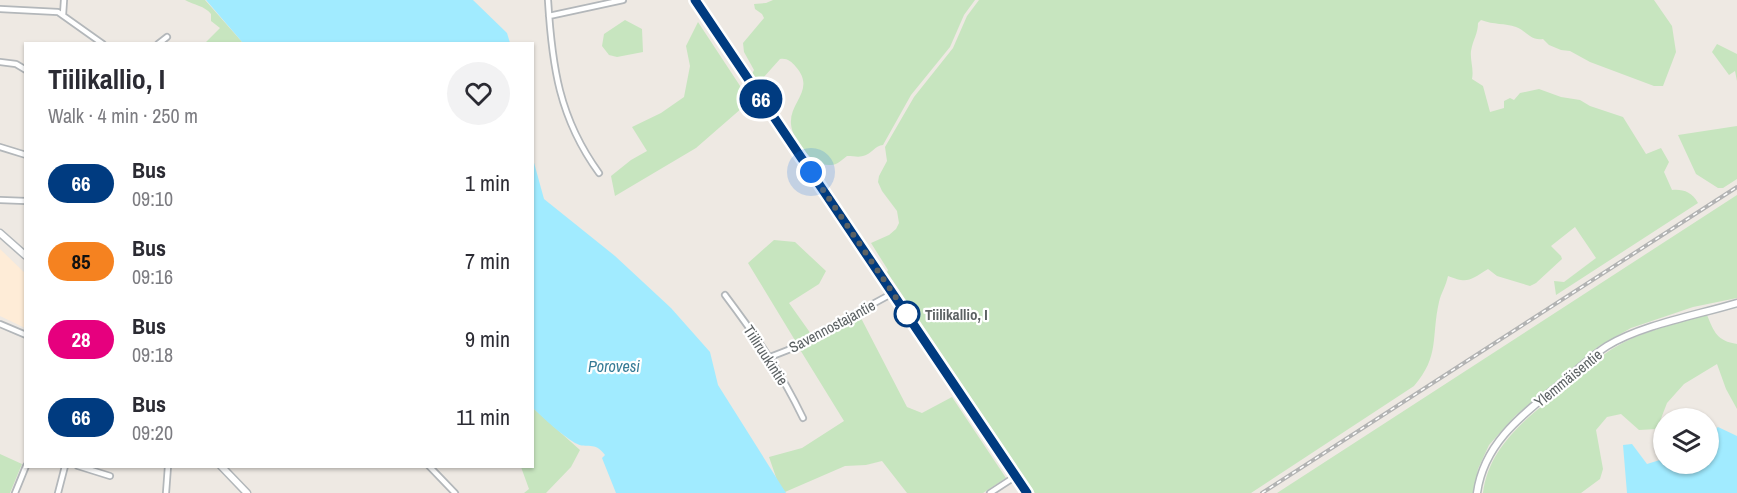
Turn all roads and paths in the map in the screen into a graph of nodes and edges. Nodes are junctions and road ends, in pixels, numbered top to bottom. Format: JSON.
{"nodes":[{"id":1,"x":64,"y":0,"type":"edge"},
{"id":2,"x":548,"y":0,"type":"edge"},
{"id":3,"x":623,"y":0,"type":"edge"},
{"id":4,"x":695,"y":0,"type":"edge"},
{"id":5,"x":0,"y":9,"type":"edge"},
{"id":6,"x":63,"y":15,"type":"junction"},
{"id":7,"x":549,"y":16,"type":"junction"},
{"id":8,"x":167,"y":37,"type":"dead end"},
{"id":9,"x":100,"y":42,"type":"edge"},
{"id":10,"x":161,"y":42,"type":"edge"},
{"id":11,"x":0,"y":62,"type":"edge"},
{"id":12,"x":24,"y":69,"type":"edge"},
{"id":13,"x":0,"y":147,"type":"edge"},
{"id":14,"x":24,"y":154,"type":"edge"},
{"id":15,"x":599,"y":173,"type":"dead end"},
{"id":16,"x":0,"y":200,"type":"edge"},
{"id":17,"x":24,"y":201,"type":"edge"},
{"id":18,"x":0,"y":233,"type":"edge"},
{"id":19,"x":24,"y":254,"type":"edge"},
{"id":20,"x":893,"y":293,"type":"junction"},
{"id":21,"x":725,"y":295,"type":"dead end"},
{"id":22,"x":1737,"y":303,"type":"edge"},
{"id":23,"x":0,"y":324,"type":"edge"},
{"id":24,"x":24,"y":334,"type":"edge"},
{"id":25,"x":770,"y":357,"type":"junction"},
{"id":26,"x":803,"y":418,"type":"dead end"},
{"id":27,"x":25,"y":468,"type":"edge"},
{"id":28,"x":64,"y":468,"type":"edge"},
{"id":29,"x":84,"y":468,"type":"edge"},
{"id":30,"x":168,"y":468,"type":"edge"},
{"id":31,"x":223,"y":468,"type":"edge"},
{"id":32,"x":431,"y":468,"type":"edge"},
{"id":33,"x":110,"y":476,"type":"dead end"},
{"id":34,"x":1016,"y":476,"type":"junction"},
{"id":35,"x":18,"y":491,"type":"edge"},
{"id":36,"x":58,"y":493,"type":"edge"},
{"id":37,"x":166,"y":493,"type":"edge"},
{"id":38,"x":247,"y":493,"type":"edge"},
{"id":39,"x":455,"y":493,"type":"edge"},
{"id":40,"x":990,"y":493,"type":"edge"},
{"id":41,"x":1028,"y":493,"type":"edge"},
{"id":42,"x":1477,"y":493,"type":"edge"}],
"edges":[{"from":1,"to":6,"type":"street"},
{"from":2,"to":7,"type":"street"},
{"from":3,"to":7,"type":"street"},
{"from":4,"to":20,"type":"street"},
{"from":5,"to":6,"type":"street"},
{"from":6,"to":9,"type":"street"},
{"from":7,"to":15,"type":"street"},
{"from":8,"to":10,"type":"street"},
{"from":11,"to":12,"type":"street"},
{"from":13,"to":14,"type":"street"},
{"from":16,"to":17,"type":"street"},
{"from":18,"to":19,"type":"street"},
{"from":20,"to":25,"type":"street","name":"Savennostajantie"},
{"from":20,"to":34,"type":"street"},
{"from":21,"to":25,"type":"street","name":"Tiiliruukintie"},
{"from":22,"to":42,"type":"street","name":"Ylemmäisentie"},
{"from":23,"to":24,"type":"street"},
{"from":25,"to":26,"type":"street","name":"Tiiliruukintie"},
{"from":27,"to":35,"type":"street"},
{"from":28,"to":36,"type":"street"},
{"from":29,"to":33,"type":"street"},
{"from":30,"to":37,"type":"street"},
{"from":31,"to":38,"type":"street"},
{"from":32,"to":39,"type":"street"},
{"from":34,"to":40,"type":"street"},
{"from":34,"to":41,"type":"street"}]}
